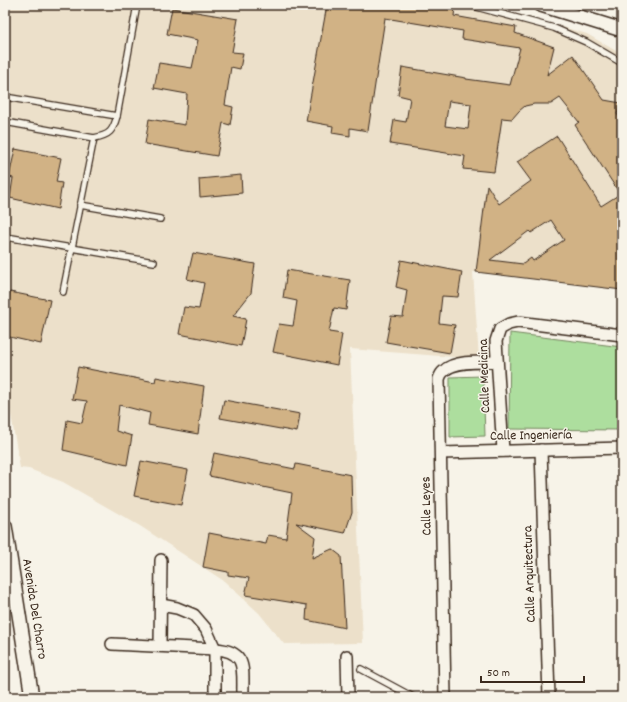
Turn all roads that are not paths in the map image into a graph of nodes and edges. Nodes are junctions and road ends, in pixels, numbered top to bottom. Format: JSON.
{"nodes":[{"id":1,"x":137,"y":5,"type":"edge"},
{"id":2,"x":469,"y":5,"type":"edge"},
{"id":3,"x":541,"y":5,"type":"edge"},
{"id":4,"x":622,"y":30,"type":"edge"},
{"id":5,"x":622,"y":63,"type":"edge"},
{"id":6,"x":5,"y":97,"type":"edge"},
{"id":7,"x":117,"y":116,"type":"junction"},
{"id":8,"x":5,"y":122,"type":"edge"},
{"id":9,"x":94,"y":138,"type":"junction"},
{"id":10,"x":80,"y":204,"type":"junction"},
{"id":11,"x":160,"y":219,"type":"dead end"},
{"id":12,"x":12,"y":238,"type":"dead end"},
{"id":13,"x":72,"y":248,"type":"junction"},
{"id":14,"x":154,"y":262,"type":"dead end"},
{"id":15,"x":63,"y":292,"type":"dead end"},
{"id":16,"x":622,"y":335,"type":"edge"},
{"id":17,"x":497,"y":362,"type":"junction"},
{"id":18,"x":622,"y":448,"type":"edge"},
{"id":19,"x":541,"y":450,"type":"junction"},
{"id":20,"x":503,"y":451,"type":"junction"},
{"id":21,"x":441,"y":453,"type":"junction"},
{"id":22,"x":5,"y":526,"type":"edge"},
{"id":23,"x":161,"y":560,"type":"dead end"},
{"id":24,"x":9,"y":578,"type":"edge"},
{"id":25,"x":161,"y":605,"type":"junction"},
{"id":26,"x":112,"y":644,"type":"dead end"},
{"id":27,"x":160,"y":646,"type":"junction"},
{"id":28,"x":215,"y":649,"type":"junction"},
{"id":29,"x":347,"y":656,"type":"dead end"},
{"id":30,"x":361,"y":669,"type":"dead end"},
{"id":31,"x":32,"y":697,"type":"edge"},
{"id":32,"x":215,"y":697,"type":"edge"},
{"id":33,"x":243,"y":697,"type":"edge"},
{"id":34,"x":348,"y":697,"type":"edge"},
{"id":35,"x":413,"y":697,"type":"edge"},
{"id":36,"x":445,"y":697,"type":"edge"},
{"id":37,"x":549,"y":697,"type":"edge"}],
"edges":[{"from":1,"to":7,"type":"lane"},
{"from":2,"to":5,"type":"lane"},
{"from":3,"to":4,"type":"street"},
{"from":6,"to":7,"type":"lane"},
{"from":7,"to":9,"type":"lane"},
{"from":8,"to":9,"type":"lane"},
{"from":9,"to":10,"type":"lane"},
{"from":10,"to":11,"type":"lane"},
{"from":10,"to":13,"type":"lane"},
{"from":12,"to":13,"type":"lane"},
{"from":13,"to":14,"type":"lane"},
{"from":13,"to":15,"type":"lane"},
{"from":16,"to":17,"type":"street","name":"Calle Medicina"},
{"from":17,"to":20,"type":"street","name":"Calle Medicina"},
{"from":17,"to":21,"type":"street","name":"Calle Leyes"},
{"from":18,"to":19,"type":"street","name":"Calle Ingeniería"},
{"from":19,"to":20,"type":"street","name":"Calle Ingeniería"},
{"from":19,"to":37,"type":"street","name":"Calle Arquitectura"},
{"from":20,"to":21,"type":"street","name":"Calle Ingeniería"},
{"from":21,"to":36,"type":"street","name":"Calle Leyes"},
{"from":22,"to":24,"type":"street","name":"Avenida Del Charro"},
{"from":23,"to":25,"type":"street"},
{"from":24,"to":31,"type":"street","name":"Avenida Del Charro"},
{"from":25,"to":27,"type":"street"},
{"from":25,"to":28,"type":"street"},
{"from":26,"to":27,"type":"street"},
{"from":27,"to":28,"type":"street"},
{"from":28,"to":32,"type":"street"},
{"from":28,"to":33,"type":"street"},
{"from":29,"to":34,"type":"street"},
{"from":30,"to":35,"type":"lane"}]}
